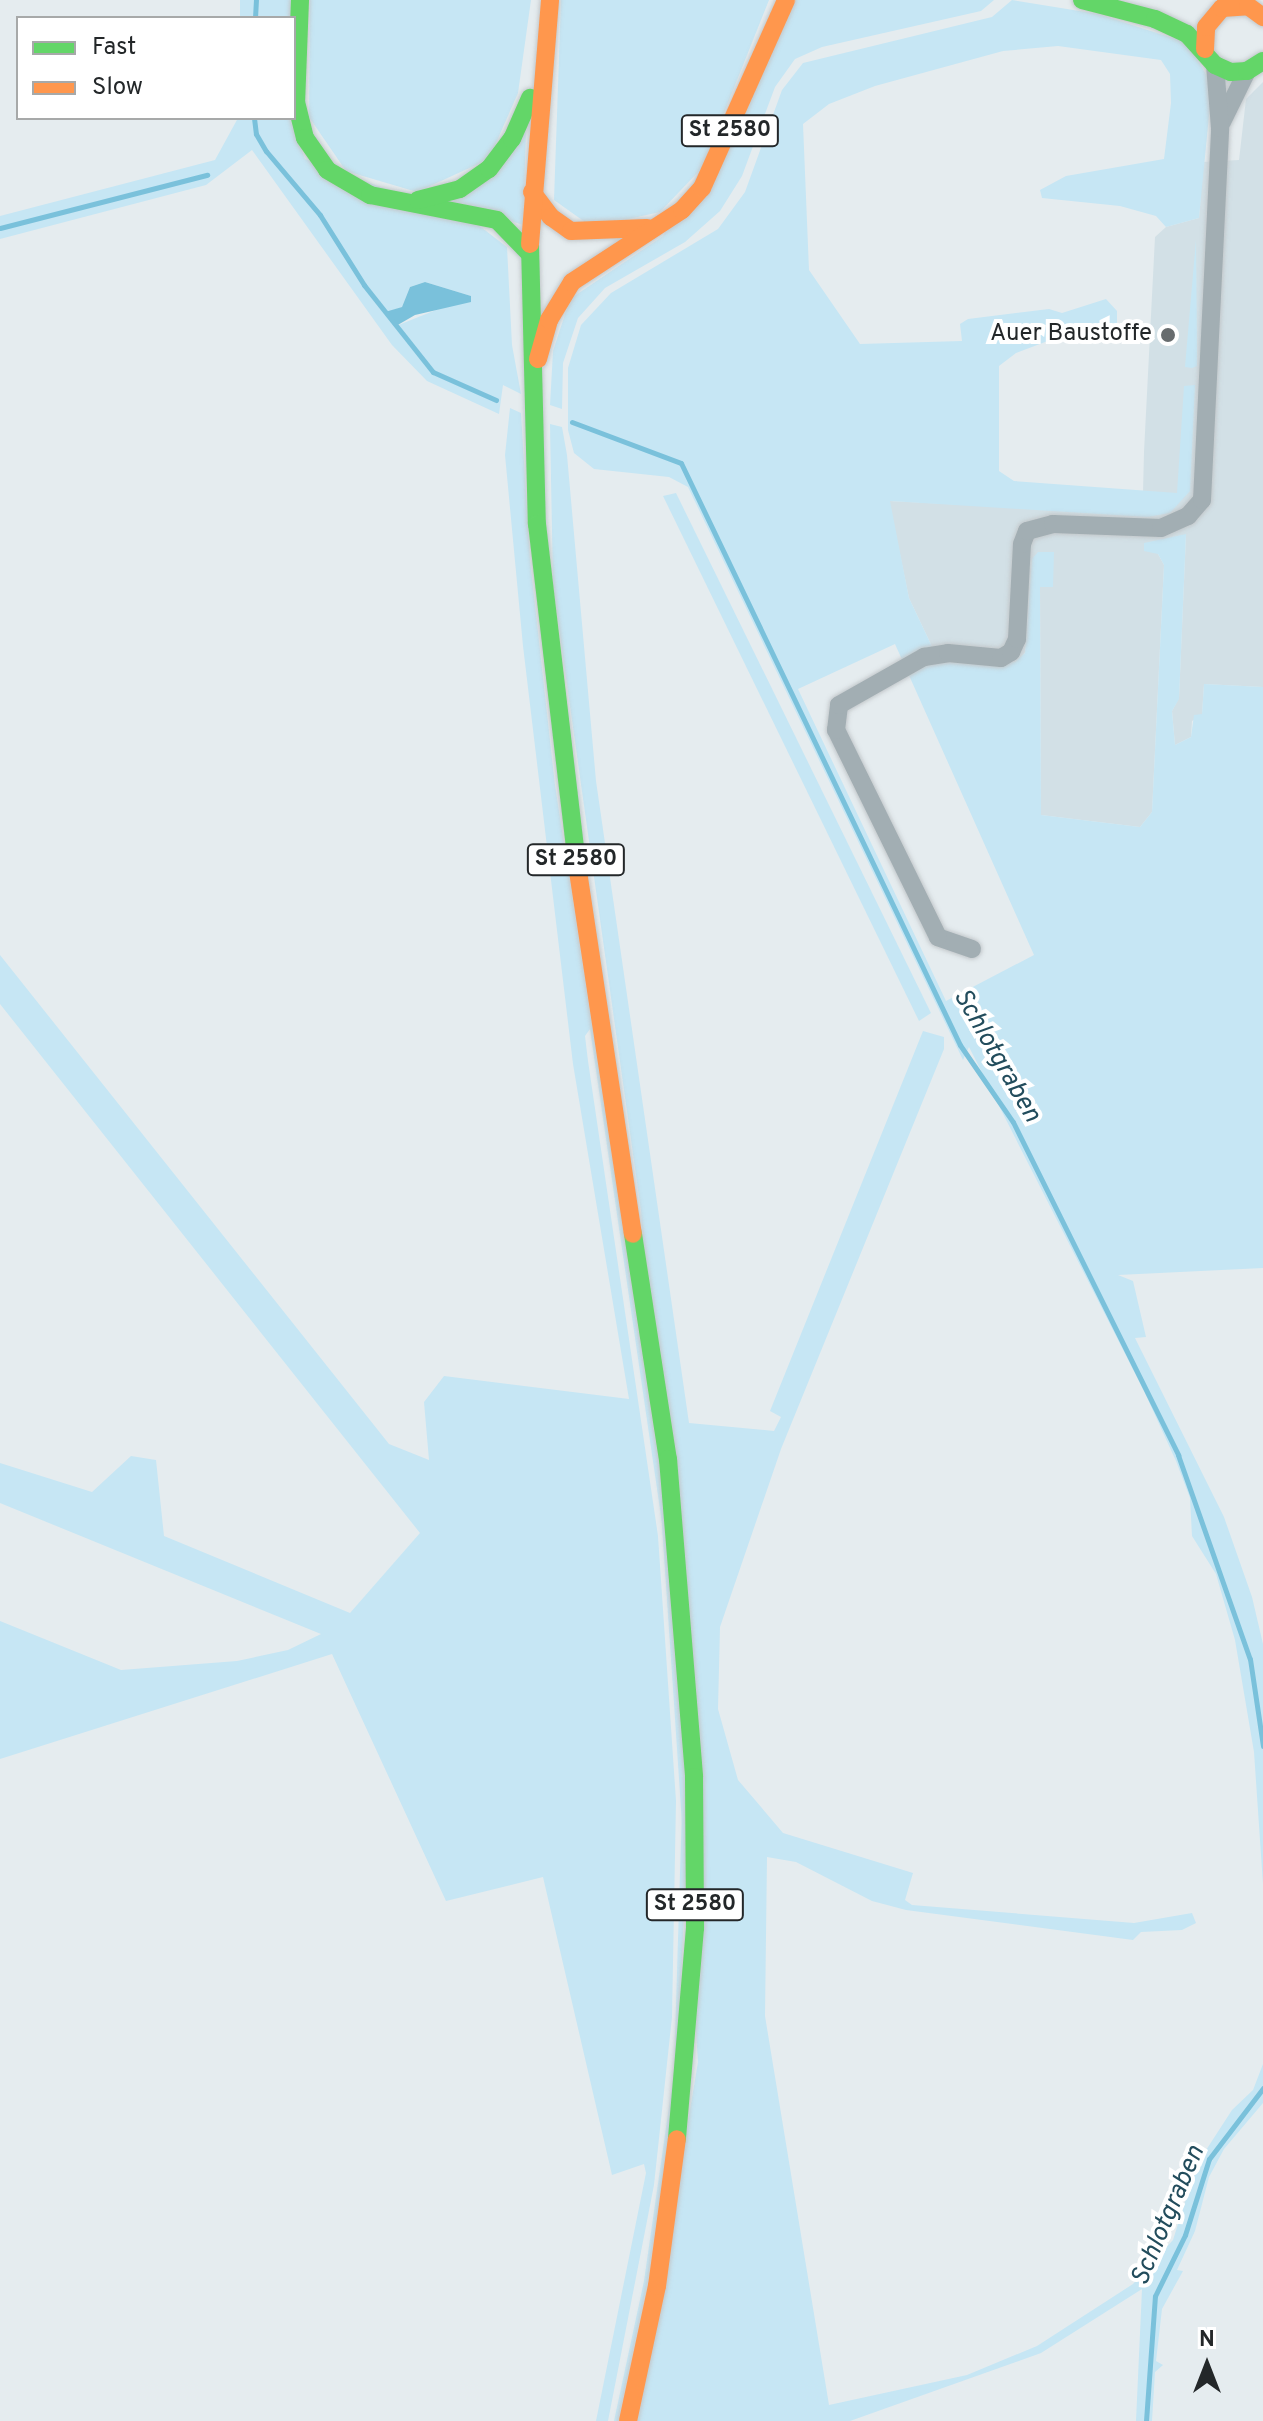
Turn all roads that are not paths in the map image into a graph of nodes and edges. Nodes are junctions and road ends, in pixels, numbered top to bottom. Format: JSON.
{"nodes":[{"id":1,"x":300,"y":0,"type":"edge"},
{"id":2,"x":550,"y":0,"type":"edge"},
{"id":3,"x":786,"y":0,"type":"edge"},
{"id":4,"x":1082,"y":0,"type":"edge"},
{"id":5,"x":776,"y":9,"type":"edge"},
{"id":6,"x":1212,"y":16,"type":"junction"},
{"id":7,"x":1263,"y":17,"type":"edge"},
{"id":8,"x":1155,"y":19,"type":"junction"},
{"id":9,"x":1205,"y":49,"type":"junction"},
{"id":10,"x":1263,"y":61,"type":"edge"},
{"id":11,"x":296,"y":65,"type":"edge"},
{"id":12,"x":1215,"y":65,"type":"junction"},
{"id":13,"x":542,"y":69,"type":"junction"},
{"id":14,"x":1247,"y":71,"type":"junction"},
{"id":15,"x":296,"y":87,"type":"edge"},
{"id":16,"x":1220,"y":128,"type":"junction"},
{"id":17,"x":532,"y":192,"type":"junction"},
{"id":18,"x":408,"y":203,"type":"junction"},
{"id":19,"x":659,"y":226,"type":"junction"},
{"id":20,"x":529,"y":253,"type":"junction"},
{"id":21,"x":530,"y":384,"type":"junction"},
{"id":22,"x":972,"y":949,"type":"dead end"},
{"id":23,"x":628,"y":2421,"type":"edge"}],
"edges":[{"from":1,"to":11,"type":"main road","number":"St 2580"},
{"from":2,"to":13,"type":"main road","number":"St 2580"},
{"from":3,"to":5,"type":"main road","number":"St 2580"},
{"from":4,"to":8,"type":"main road"},
{"from":5,"to":19,"type":"main road","number":"St 2580"},
{"from":6,"to":7,"type":"main road"},
{"from":6,"to":8,"type":"main road"},
{"from":6,"to":9,"type":"main road"},
{"from":8,"to":9,"type":"main road"},
{"from":9,"to":12,"type":"main road"},
{"from":10,"to":14,"type":"main road"},
{"from":12,"to":14,"type":"main road"},
{"from":12,"to":16,"type":"street"},
{"from":13,"to":17,"type":"main road","number":"St 2580"},
{"from":13,"to":18,"type":"main road","number":"St 2580"},
{"from":14,"to":16,"type":"street"},
{"from":15,"to":18,"type":"main road","number":"St 2580"},
{"from":16,"to":22,"type":"street"},
{"from":17,"to":19,"type":"main road","number":"St 2580"},
{"from":17,"to":20,"type":"main road","number":"St 2580"},
{"from":18,"to":20,"type":"main road","number":"St 2580"},
{"from":19,"to":21,"type":"main road","number":"St 2580"},
{"from":20,"to":21,"type":"main road","number":"St 2580"},
{"from":21,"to":23,"type":"main road","number":"St 2580"}]}
